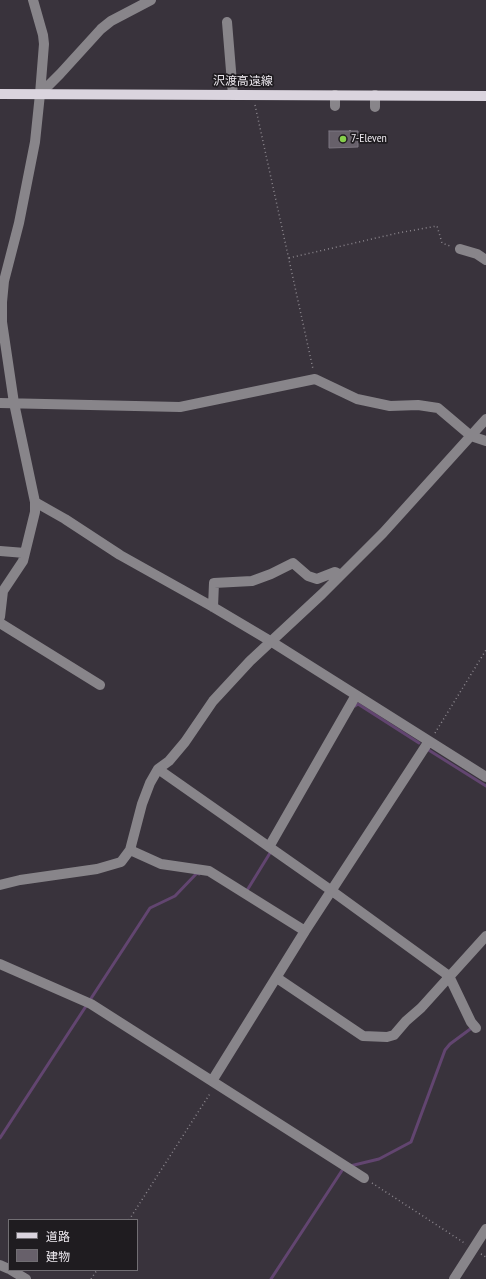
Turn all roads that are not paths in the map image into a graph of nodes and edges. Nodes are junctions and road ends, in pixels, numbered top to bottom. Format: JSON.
{"nodes":[{"id":1,"x":33,"y":0,"type":"edge"},
{"id":2,"x":151,"y":0,"type":"edge"},
{"id":3,"x":226,"y":22,"type":"dead end"},
{"id":4,"x":0,"y":94,"type":"edge"},
{"id":5,"x":40,"y":94,"type":"junction"},
{"id":6,"x":233,"y":95,"type":"junction"},
{"id":7,"x":335,"y":95,"type":"junction"},
{"id":8,"x":375,"y":95,"type":"junction"},
{"id":9,"x":486,"y":96,"type":"edge"},
{"id":10,"x":335,"y":106,"type":"dead end"},
{"id":11,"x":375,"y":107,"type":"dead end"},
{"id":12,"x":460,"y":249,"type":"road end"},
{"id":13,"x":486,"y":260,"type":"edge"},
{"id":14,"x":0,"y":403,"type":"edge"},
{"id":15,"x":14,"y":403,"type":"junction"},
{"id":16,"x":486,"y":419,"type":"edge"},
{"id":17,"x":471,"y":436,"type":"junction"},
{"id":18,"x":486,"y":441,"type":"edge"},
{"id":19,"x":35,"y":502,"type":"junction"},
{"id":20,"x":0,"y":551,"type":"edge"},
{"id":21,"x":25,"y":554,"type":"junction"},
{"id":22,"x":341,"y":575,"type":"junction"},
{"id":23,"x":213,"y":607,"type":"junction"},
{"id":24,"x":0,"y":617,"type":"edge"},
{"id":25,"x":0,"y":624,"type":"edge"},
{"id":26,"x":272,"y":642,"type":"junction"},
{"id":27,"x":100,"y":685,"type":"dead end"},
{"id":28,"x":356,"y":695,"type":"junction"},
{"id":29,"x":429,"y":741,"type":"junction"},
{"id":30,"x":158,"y":769,"type":"junction"},
{"id":31,"x":486,"y":777,"type":"edge"},
{"id":32,"x":269,"y":846,"type":"junction"},
{"id":33,"x":130,"y":850,"type":"junction"},
{"id":34,"x":0,"y":885,"type":"edge"},
{"id":35,"x":332,"y":891,"type":"junction"},
{"id":36,"x":306,"y":931,"type":"junction"},
{"id":37,"x":486,"y":936,"type":"edge"},
{"id":38,"x":0,"y":964,"type":"edge"},
{"id":39,"x":448,"y":976,"type":"junction"},
{"id":40,"x":277,"y":978,"type":"junction"},
{"id":41,"x":475,"y":1027,"type":"dead end"},
{"id":42,"x":214,"y":1082,"type":"junction"},
{"id":43,"x":364,"y":1178,"type":"road end"},
{"id":44,"x":486,"y":1229,"type":"edge"},
{"id":45,"x":12,"y":1271,"type":"edge"},
{"id":46,"x":26,"y":1279,"type":"edge"},
{"id":47,"x":454,"y":1279,"type":"edge"}],
"edges":[{"from":1,"to":5,"type":"street"},
{"from":2,"to":5,"type":"street"},
{"from":3,"to":6,"type":"street"},
{"from":4,"to":5,"type":"main road","name":"沢渡高遠線"},
{"from":5,"to":6,"type":"main road","name":"沢渡高遠線"},
{"from":5,"to":15,"type":"street"},
{"from":6,"to":7,"type":"main road","name":"沢渡高遠線"},
{"from":7,"to":8,"type":"main road","name":"沢渡高遠線"},
{"from":7,"to":10,"type":"street"},
{"from":8,"to":9,"type":"main road","name":"沢渡高遠線"},
{"from":8,"to":11,"type":"street"},
{"from":12,"to":13,"type":"street"},
{"from":14,"to":15,"type":"street"},
{"from":15,"to":17,"type":"street"},
{"from":15,"to":19,"type":"street"},
{"from":16,"to":17,"type":"street"},
{"from":17,"to":18,"type":"street"},
{"from":17,"to":22,"type":"street"},
{"from":19,"to":21,"type":"street"},
{"from":19,"to":23,"type":"street"},
{"from":20,"to":21,"type":"street"},
{"from":21,"to":24,"type":"street"},
{"from":22,"to":23,"type":"street"},
{"from":22,"to":26,"type":"street"},
{"from":23,"to":26,"type":"street"},
{"from":25,"to":27,"type":"street"},
{"from":26,"to":28,"type":"street"},
{"from":26,"to":30,"type":"street"},
{"from":28,"to":29,"type":"street"},
{"from":28,"to":32,"type":"street"},
{"from":29,"to":31,"type":"street"},
{"from":29,"to":35,"type":"street"},
{"from":30,"to":32,"type":"street"},
{"from":30,"to":33,"type":"street"},
{"from":32,"to":35,"type":"street"},
{"from":33,"to":34,"type":"street"},
{"from":33,"to":36,"type":"street"},
{"from":35,"to":36,"type":"street"},
{"from":35,"to":39,"type":"street"},
{"from":36,"to":40,"type":"street"},
{"from":37,"to":39,"type":"street"},
{"from":38,"to":42,"type":"street"},
{"from":39,"to":40,"type":"street"},
{"from":39,"to":41,"type":"street"},
{"from":40,"to":42,"type":"street"},
{"from":42,"to":43,"type":"street"},
{"from":44,"to":47,"type":"street"},
{"from":45,"to":46,"type":"street"}]}
